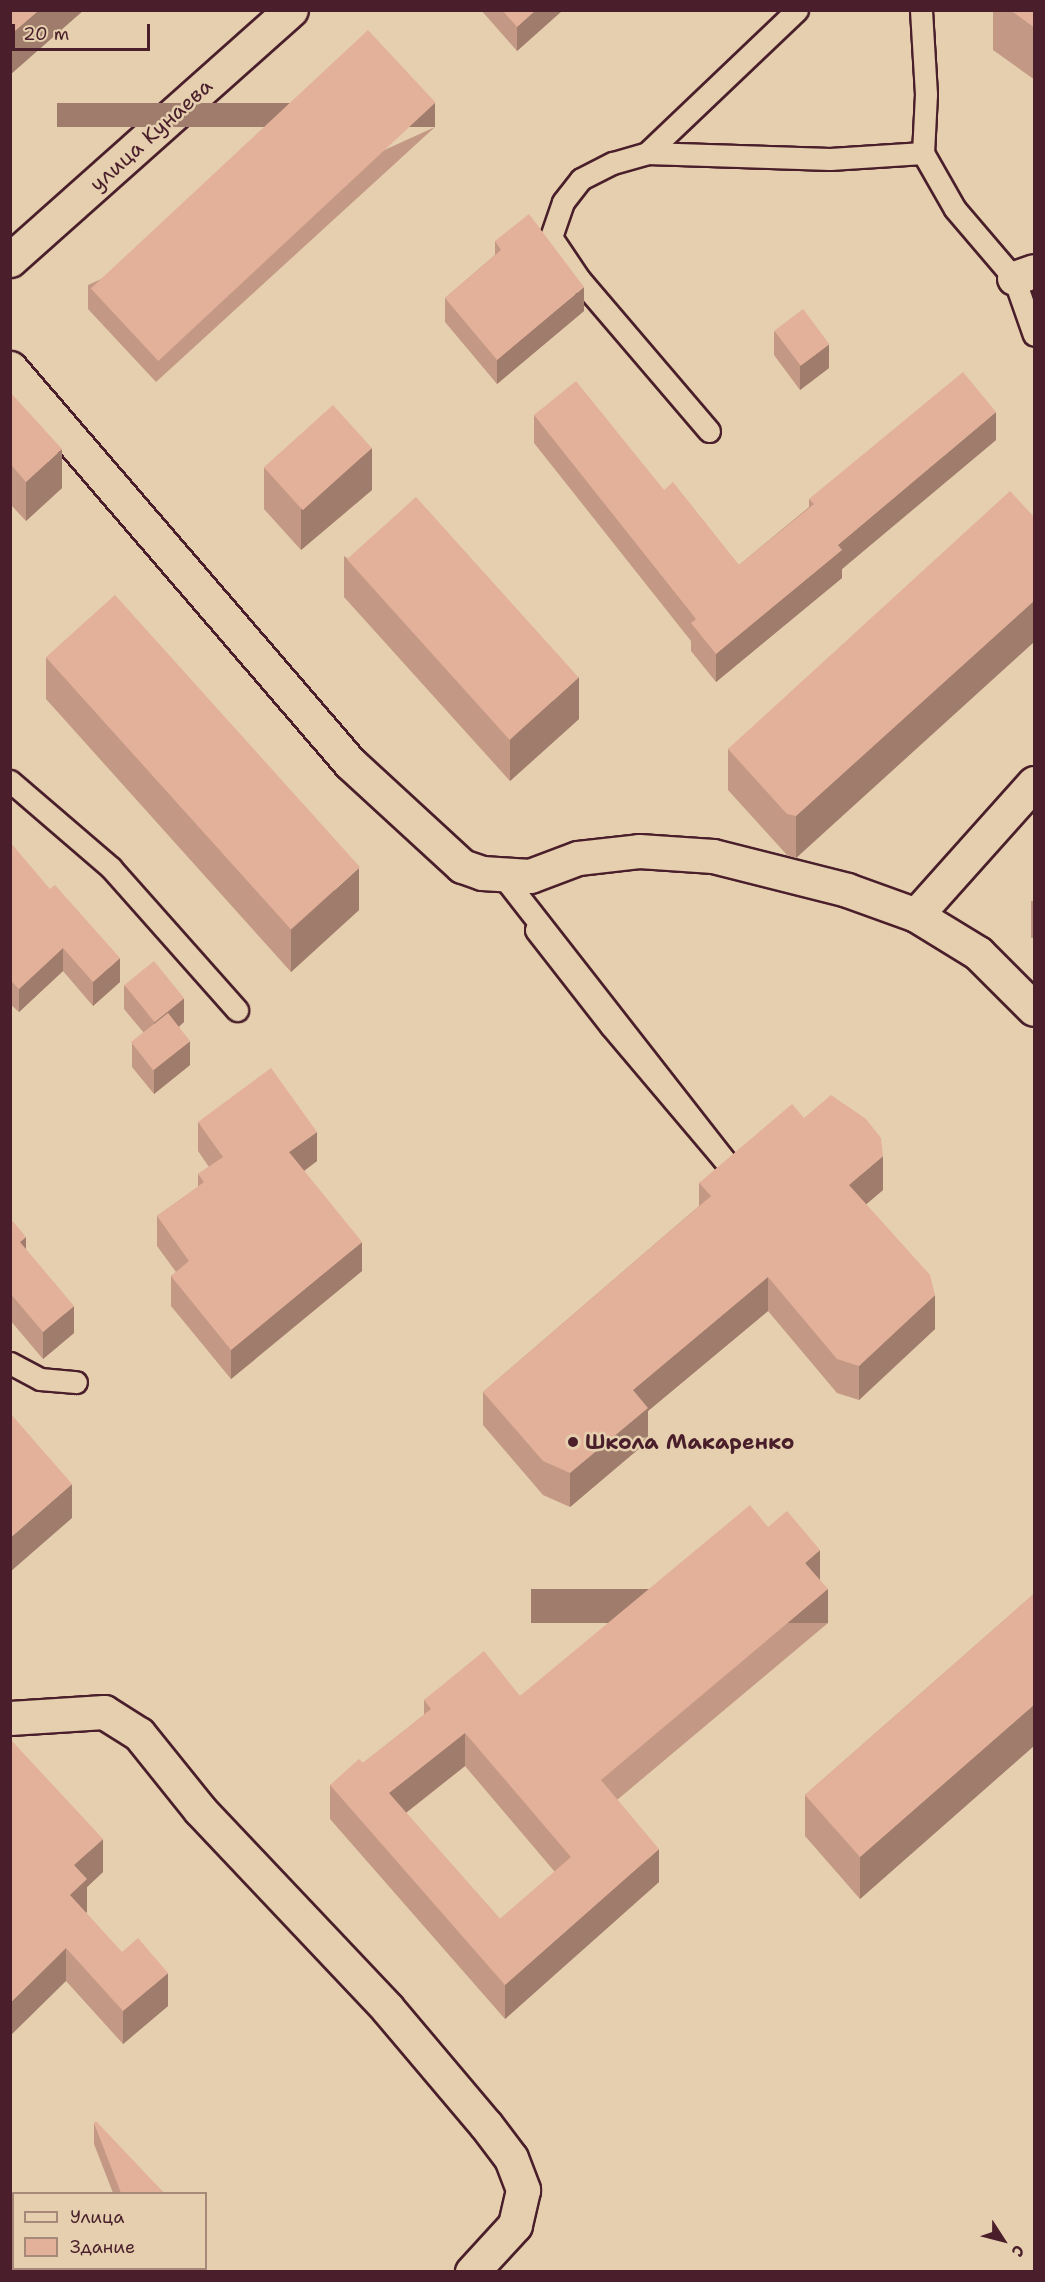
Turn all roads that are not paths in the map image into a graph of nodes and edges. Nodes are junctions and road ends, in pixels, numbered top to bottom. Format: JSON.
{"nodes":[{"id":1,"x":291,"y":10,"type":"edge"},
{"id":2,"x":797,"y":10,"type":"edge"},
{"id":3,"x":921,"y":10,"type":"edge"},
{"id":4,"x":647,"y":153,"type":"junction"},
{"id":5,"x":922,"y":153,"type":"junction"},
{"id":6,"x":10,"y":260,"type":"edge"},
{"id":7,"x":1024,"y":275,"type":"edge"},
{"id":8,"x":1035,"y":335,"type":"edge"},
{"id":9,"x":10,"y":368,"type":"edge"},
{"id":10,"x":709,"y":431,"type":"dead end"},
{"id":11,"x":10,"y":781,"type":"edge"},
{"id":12,"x":1035,"y":783,"type":"edge"},
{"id":13,"x":501,"y":874,"type":"junction"},
{"id":14,"x":916,"y":915,"type":"junction"},
{"id":15,"x":536,"y":930,"type":"dead end"},
{"id":16,"x":1035,"y":1009,"type":"edge"},
{"id":17,"x":237,"y":1010,"type":"dead end"},
{"id":18,"x":10,"y":1363,"type":"edge"},
{"id":19,"x":76,"y":1382,"type":"dead end"},
{"id":20,"x":10,"y":1718,"type":"edge"},
{"id":21,"x":472,"y":2271,"type":"edge"}],
"edges":[{"from":1,"to":6,"type":"street","name":"улица Кунаева"},
{"from":2,"to":4,"type":"lane"},
{"from":3,"to":5,"type":"lane"},
{"from":4,"to":5,"type":"lane"},
{"from":4,"to":10,"type":"lane"},
{"from":5,"to":7,"type":"lane"},
{"from":7,"to":8,"type":"lane"},
{"from":9,"to":13,"type":"street"},
{"from":11,"to":17,"type":"lane"},
{"from":12,"to":14,"type":"street"},
{"from":13,"to":14,"type":"street"},
{"from":13,"to":15,"type":"lane"},
{"from":14,"to":16,"type":"street"},
{"from":18,"to":19,"type":"lane"},
{"from":20,"to":21,"type":"street"}]}
